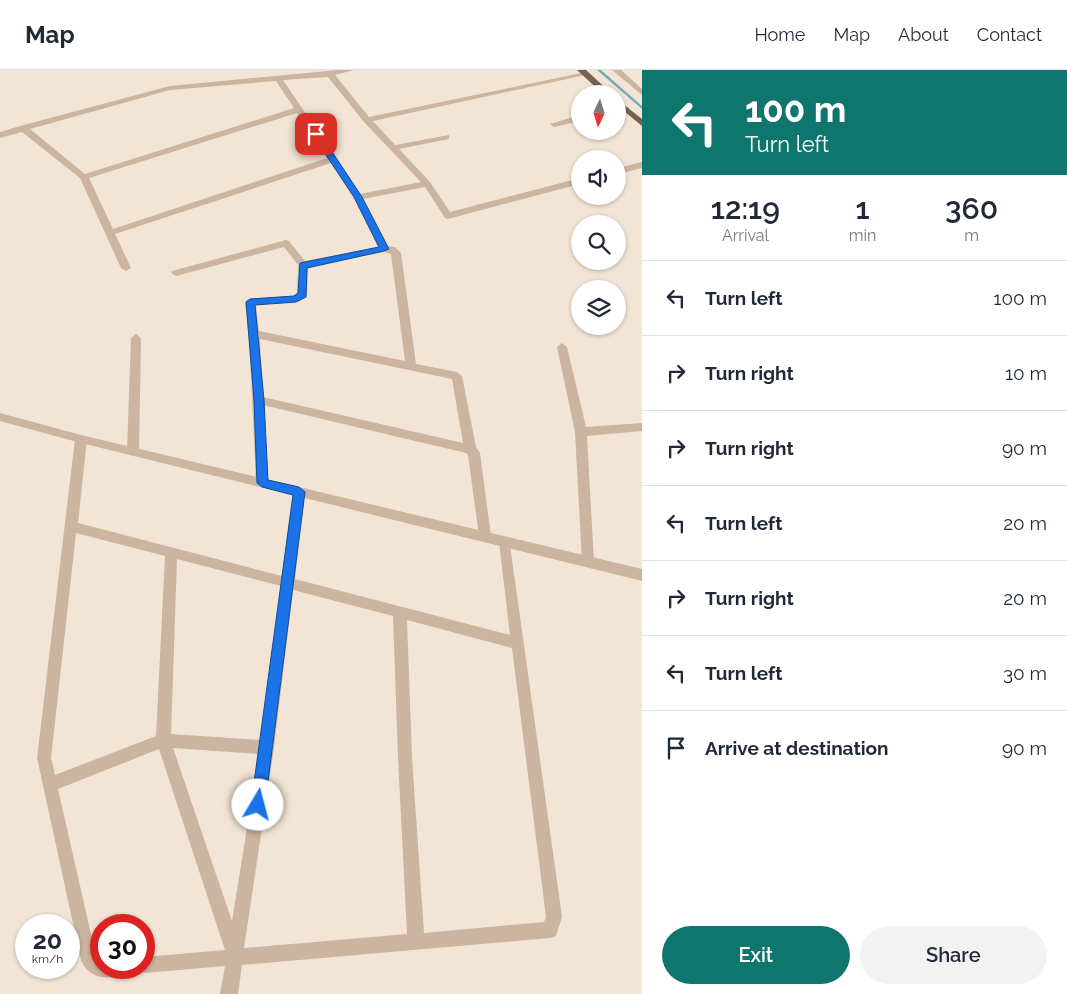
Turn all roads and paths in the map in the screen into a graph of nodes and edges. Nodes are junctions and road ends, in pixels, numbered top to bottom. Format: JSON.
{"nodes":[{"id":1,"x":350,"y":70,"type":"edge"},
{"id":2,"x":616,"y":70,"type":"edge"},
{"id":3,"x":583,"y":72,"type":"edge"},
{"id":4,"x":330,"y":74,"type":"junction"},
{"id":5,"x":278,"y":78,"type":"junction"},
{"id":6,"x":598,"y":85,"type":"edge"},
{"id":7,"x":642,"y":93,"type":"edge"},
{"id":8,"x":300,"y":109,"type":"junction"},
{"id":9,"x":626,"y":113,"type":"edge"},
{"id":10,"x":366,"y":120,"type":"junction"},
{"id":11,"x":571,"y":120,"type":"edge"},
{"id":12,"x":642,"y":123,"type":"edge"},
{"id":13,"x":554,"y":124,"type":"dead end"},
{"id":14,"x":23,"y":128,"type":"junction"},
{"id":15,"x":0,"y":135,"type":"edge"},
{"id":16,"x":446,"y":137,"type":"dead end"},
{"id":17,"x":393,"y":148,"type":"junction"},
{"id":18,"x":333,"y":159,"type":"junction"},
{"id":19,"x":642,"y":165,"type":"edge"},
{"id":20,"x":626,"y":169,"type":"edge"},
{"id":21,"x":84,"y":177,"type":"junction"},
{"id":22,"x":571,"y":183,"type":"edge"},
{"id":23,"x":426,"y":184,"type":"junction"},
{"id":24,"x":358,"y":197,"type":"junction"},
{"id":25,"x":110,"y":233,"type":"junction"},
{"id":26,"x":384,"y":249,"type":"junction"},
{"id":27,"x":303,"y":266,"type":"junction"},
{"id":28,"x":126,"y":268,"type":"dead end"},
{"id":29,"x":176,"y":273,"type":"dead end"},
{"id":30,"x":254,"y":334,"type":"junction"},
{"id":31,"x":136,"y":338,"type":"dead end"},
{"id":32,"x":562,"y":347,"type":"dead end"},
{"id":33,"x":411,"y":366,"type":"junction"},
{"id":34,"x":259,"y":400,"type":"junction"},
{"id":35,"x":0,"y":417,"type":"edge"},
{"id":36,"x":642,"y":427,"type":"edge"},
{"id":37,"x":581,"y":432,"type":"junction"},
{"id":38,"x":81,"y":438,"type":"junction"},
{"id":39,"x":470,"y":449,"type":"junction"},
{"id":40,"x":133,"y":451,"type":"junction"},
{"id":41,"x":262,"y":483,"type":"junction"},
{"id":42,"x":299,"y":492,"type":"junction"},
{"id":43,"x":71,"y":526,"type":"junction"},
{"id":44,"x":485,"y":536,"type":"junction"},
{"id":45,"x":505,"y":542,"type":"junction"},
{"id":46,"x":171,"y":552,"type":"junction"},
{"id":47,"x":588,"y":562,"type":"junction"},
{"id":48,"x":642,"y":575,"type":"edge"},
{"id":49,"x":287,"y":582,"type":"junction"},
{"id":50,"x":400,"y":612,"type":"junction"},
{"id":51,"x":518,"y":643,"type":"junction"},
{"id":52,"x":163,"y":740,"type":"junction"},
{"id":53,"x":267,"y":748,"type":"junction"},
{"id":54,"x":50,"y":785,"type":"junction"},
{"id":55,"x":416,"y":943,"type":"junction"},
{"id":56,"x":235,"y":957,"type":"junction"},
{"id":57,"x":90,"y":961,"type":"edge"},
{"id":58,"x":155,"y":964,"type":"edge"},
{"id":59,"x":229,"y":994,"type":"edge"}],
"edges":[{"from":1,"to":4,"type":"street"},
{"from":2,"to":7,"type":"street"},
{"from":3,"to":6,"type":"main road"},
{"from":3,"to":10,"type":"street"},
{"from":4,"to":5,"type":"street"},
{"from":4,"to":10,"type":"street"},
{"from":5,"to":8,"type":"street"},
{"from":5,"to":14,"type":"street"},
{"from":8,"to":18,"type":"street"},
{"from":8,"to":21,"type":"street"},
{"from":9,"to":12,"type":"main road"},
{"from":10,"to":17,"type":"street"},
{"from":11,"to":13,"type":"street"},
{"from":14,"to":15,"type":"street"},
{"from":14,"to":21,"type":"street"},
{"from":16,"to":17,"type":"street"},
{"from":17,"to":23,"type":"street"},
{"from":18,"to":24,"type":"street"},
{"from":18,"to":25,"type":"street"},
{"from":19,"to":20,"type":"street"},
{"from":21,"to":25,"type":"street"},
{"from":22,"to":23,"type":"street"},
{"from":23,"to":24,"type":"street"},
{"from":24,"to":26,"type":"street"},
{"from":25,"to":28,"type":"street"},
{"from":26,"to":27,"type":"street"},
{"from":26,"to":33,"type":"street"},
{"from":27,"to":29,"type":"street"},
{"from":27,"to":30,"type":"street"},
{"from":30,"to":33,"type":"street"},
{"from":30,"to":34,"type":"street"},
{"from":31,"to":40,"type":"street"},
{"from":32,"to":37,"type":"street"},
{"from":33,"to":39,"type":"street"},
{"from":34,"to":39,"type":"street"},
{"from":34,"to":41,"type":"street"},
{"from":35,"to":38,"type":"street"},
{"from":36,"to":37,"type":"street"},
{"from":37,"to":47,"type":"street"},
{"from":38,"to":40,"type":"street"},
{"from":38,"to":43,"type":"street"},
{"from":39,"to":44,"type":"street"},
{"from":40,"to":41,"type":"street"},
{"from":41,"to":42,"type":"street"},
{"from":42,"to":44,"type":"street"},
{"from":42,"to":49,"type":"street"},
{"from":43,"to":46,"type":"street"},
{"from":43,"to":54,"type":"street"},
{"from":44,"to":45,"type":"street"},
{"from":45,"to":47,"type":"street"},
{"from":45,"to":51,"type":"street"},
{"from":46,"to":49,"type":"street"},
{"from":46,"to":52,"type":"street"},
{"from":47,"to":48,"type":"street"},
{"from":49,"to":50,"type":"street"},
{"from":49,"to":53,"type":"street"},
{"from":50,"to":51,"type":"street"},
{"from":50,"to":55,"type":"street"},
{"from":51,"to":55,"type":"street"},
{"from":52,"to":53,"type":"street"},
{"from":52,"to":54,"type":"street"},
{"from":52,"to":56,"type":"street"},
{"from":53,"to":56,"type":"street"},
{"from":54,"to":57,"type":"street"},
{"from":55,"to":56,"type":"street"},
{"from":56,"to":58,"type":"street"},
{"from":56,"to":59,"type":"street"}]}
